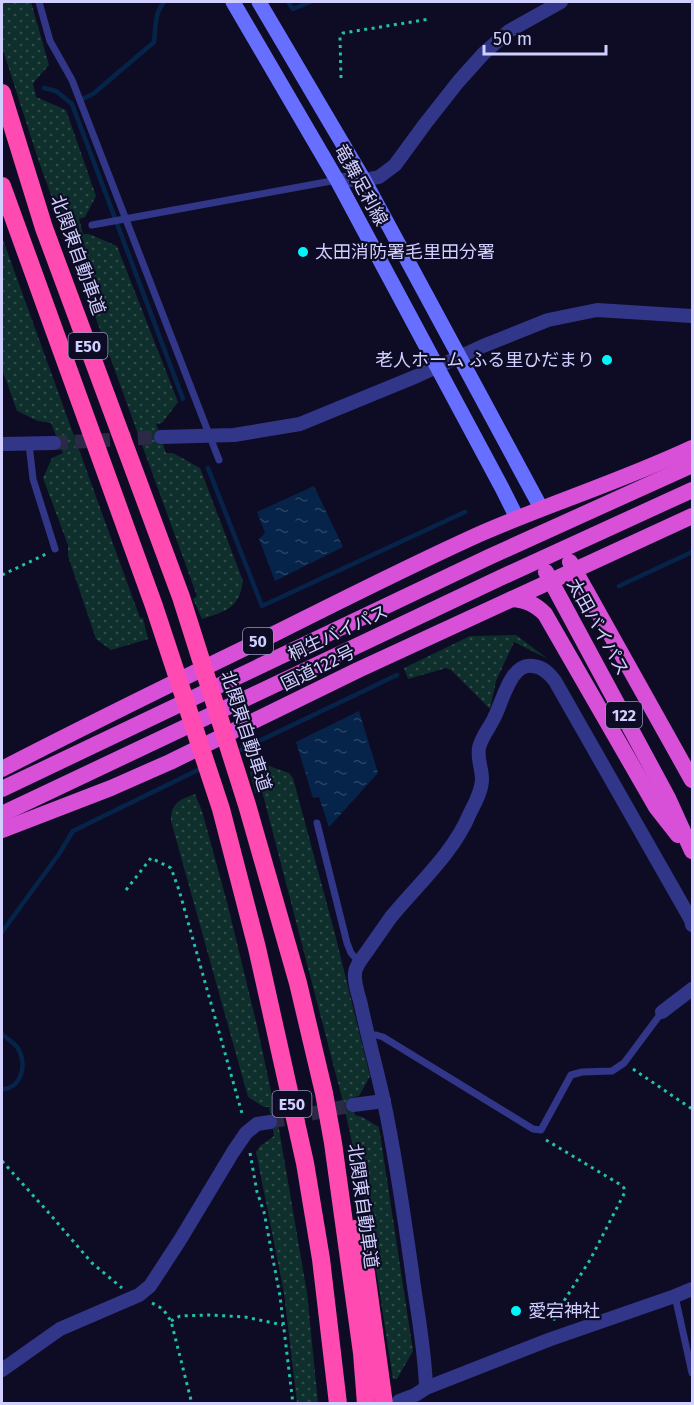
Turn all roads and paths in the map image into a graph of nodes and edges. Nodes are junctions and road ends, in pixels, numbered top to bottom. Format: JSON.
{"nodes":[{"id":1,"x":39,"y":2,"type":"edge"},
{"id":2,"x":233,"y":2,"type":"edge"},
{"id":3,"x":259,"y":2,"type":"edge"},
{"id":4,"x":561,"y":2,"type":"edge"},
{"id":5,"x":430,"y":19,"type":"dead end"},
{"id":6,"x":341,"y":78,"type":"dead end"},
{"id":7,"x":2,"y":93,"type":"edge"},
{"id":8,"x":337,"y":180,"type":"junction"},
{"id":9,"x":364,"y":180,"type":"junction"},
{"id":10,"x":2,"y":186,"type":"edge"},
{"id":11,"x":125,"y":219,"type":"junction"},
{"id":12,"x":92,"y":225,"type":"dead end"},
{"id":13,"x":693,"y":316,"type":"edge"},
{"id":14,"x":460,"y":357,"type":"junction"},
{"id":15,"x":437,"y":368,"type":"junction"},
{"id":16,"x":209,"y":436,"type":"junction"},
{"id":17,"x":161,"y":437,"type":"tunnel mouth"},
{"id":18,"x":54,"y":443,"type":"tunnel mouth"},
{"id":19,"x":2,"y":444,"type":"edge"},
{"id":20,"x":29,"y":444,"type":"junction"},
{"id":21,"x":693,"y":448,"type":"edge"},
{"id":22,"x":219,"y":460,"type":"dead end"},
{"id":23,"x":693,"y":465,"type":"edge"},
{"id":24,"x":693,"y":490,"type":"edge"},
{"id":25,"x":541,"y":508,"type":"junction"},
{"id":26,"x":693,"y":516,"type":"edge"},
{"id":27,"x":517,"y":518,"type":"junction"},
{"id":28,"x":55,"y":549,"type":"joint"},
{"id":29,"x":575,"y":570,"type":"junction"},
{"id":30,"x":2,"y":575,"type":"edge"},
{"id":31,"x":551,"y":581,"type":"junction"},
{"id":32,"x":512,"y":599,"type":"junction"},
{"id":33,"x":2,"y":769,"type":"edge"},
{"id":34,"x":693,"y":780,"type":"edge"},
{"id":35,"x":2,"y":789,"type":"edge"},
{"id":36,"x":2,"y":814,"type":"edge"},
{"id":37,"x":317,"y":823,"type":"dead end"},
{"id":38,"x":2,"y":830,"type":"edge"},
{"id":39,"x":693,"y":852,"type":"edge"},
{"id":40,"x":126,"y":890,"type":"dead end"},
{"id":41,"x":693,"y":925,"type":"edge"},
{"id":42,"x":360,"y":963,"type":"junction"},
{"id":43,"x":693,"y":989,"type":"edge"},
{"id":44,"x":662,"y":1012,"type":"joint"},
{"id":45,"x":368,"y":1037,"type":"junction"},
{"id":46,"x":624,"y":1063,"type":"junction"},
{"id":47,"x":384,"y":1101,"type":"junction"},
{"id":48,"x":353,"y":1105,"type":"tunnel mouth"},
{"id":49,"x":693,"y":1110,"type":"edge"},
{"id":50,"x":270,"y":1122,"type":"tunnel mouth"},
{"id":51,"x":541,"y":1130,"type":"junction"},
{"id":52,"x":246,"y":1133,"type":"junction"},
{"id":53,"x":333,"y":1143,"type":"junction"},
{"id":54,"x":2,"y":1161,"type":"edge"},
{"id":55,"x":693,"y":1289,"type":"edge"},
{"id":56,"x":139,"y":1295,"type":"junction"},
{"id":57,"x":675,"y":1296,"type":"junction"},
{"id":58,"x":171,"y":1321,"type":"junction"},
{"id":59,"x":283,"y":1325,"type":"junction"},
{"id":60,"x":551,"y":1339,"type":"junction"},
{"id":61,"x":2,"y":1370,"type":"edge"},
{"id":62,"x":693,"y":1373,"type":"edge"},
{"id":63,"x":426,"y":1388,"type":"junction"},
{"id":64,"x":391,"y":1402,"type":"edge"},
{"id":65,"x":192,"y":1404,"type":"edge"},
{"id":66,"x":293,"y":1404,"type":"edge"},
{"id":67,"x":338,"y":1404,"type":"edge"},
{"id":68,"x":366,"y":1404,"type":"edge"}],
"edges":[{"from":1,"to":11,"type":"lane"},
{"from":2,"to":8,"type":"main road","name":"竜舞足利線"},
{"from":3,"to":9,"type":"main road","name":"竜舞足利線"},
{"from":4,"to":9,"type":"street"},
{"from":5,"to":6,"type":"path"},
{"from":7,"to":53,"type":"highway","name":"北関東自動車道","number":"E50"},
{"from":8,"to":9,"type":"street"},
{"from":8,"to":11,"type":"lane"},
{"from":8,"to":15,"type":"main road","name":"竜舞足利線"},
{"from":9,"to":14,"type":"main road","name":"竜舞足利線"},
{"from":10,"to":67,"type":"highway","number":"E50"},
{"from":11,"to":12,"type":"lane"},
{"from":11,"to":16,"type":"lane"},
{"from":13,"to":14,"type":"street"},
{"from":14,"to":15,"type":"street"},
{"from":14,"to":25,"type":"main road","name":"竜舞足利線"},
{"from":15,"to":16,"type":"street"},
{"from":15,"to":27,"type":"main road","name":"竜舞足利線"},
{"from":16,"to":17,"type":"street"},
{"from":16,"to":22,"type":"lane"},
{"from":18,"to":20,"type":"street"},
{"from":19,"to":20,"type":"street"},
{"from":20,"to":28,"type":"lane"},
{"from":21,"to":25,"type":"highway","number":"50"},
{"from":23,"to":35,"type":"highway","name":"桐生バイパス","number":"50"},
{"from":24,"to":36,"type":"highway","name":"桐生バイパス"},
{"from":25,"to":27,"type":"highway","number":"50"},
{"from":25,"to":29,"type":"highway","name":"太田バイパス","number":"122"},
{"from":26,"to":29,"type":"highway","name":"国道122号"},
{"from":27,"to":31,"type":"highway","name":"太田バイパス","number":"122"},
{"from":27,"to":33,"type":"highway","number":"50"},
{"from":28,"to":30,"type":"path"},
{"from":29,"to":31,"type":"highway","name":"国道122号"},
{"from":29,"to":34,"type":"highway","name":"太田バイパス","number":"122"},
{"from":31,"to":32,"type":"highway","name":"国道122号"},
{"from":31,"to":39,"type":"highway","name":"太田バイパス","number":"122"},
{"from":32,"to":38,"type":"highway","name":"国道122号"},
{"from":32,"to":39,"type":"highway"},
{"from":37,"to":42,"type":"lane"},
{"from":40,"to":52,"type":"path"},
{"from":41,"to":42,"type":"street"},
{"from":42,"to":45,"type":"street"},
{"from":43,"to":44,"type":"street"},
{"from":44,"to":46,"type":"lane"},
{"from":45,"to":47,"type":"street"},
{"from":45,"to":51,"type":"lane"},
{"from":46,"to":49,"type":"path"},
{"from":46,"to":51,"type":"lane"},
{"from":47,"to":48,"type":"street"},
{"from":47,"to":63,"type":"street"},
{"from":50,"to":52,"type":"street"},
{"from":51,"to":60,"type":"path"},
{"from":52,"to":56,"type":"street"},
{"from":52,"to":59,"type":"path"},
{"from":53,"to":64,"type":"highway"},
{"from":53,"to":68,"type":"highway","name":"北関東自動車道","number":"E50"},
{"from":54,"to":56,"type":"path"},
{"from":55,"to":57,"type":"street"},
{"from":56,"to":58,"type":"path"},
{"from":56,"to":61,"type":"street"},
{"from":57,"to":60,"type":"street"},
{"from":57,"to":62,"type":"lane"},
{"from":58,"to":59,"type":"path"},
{"from":58,"to":65,"type":"path"},
{"from":59,"to":66,"type":"path"},
{"from":60,"to":63,"type":"street"},
{"from":63,"to":64,"type":"street"}]}
